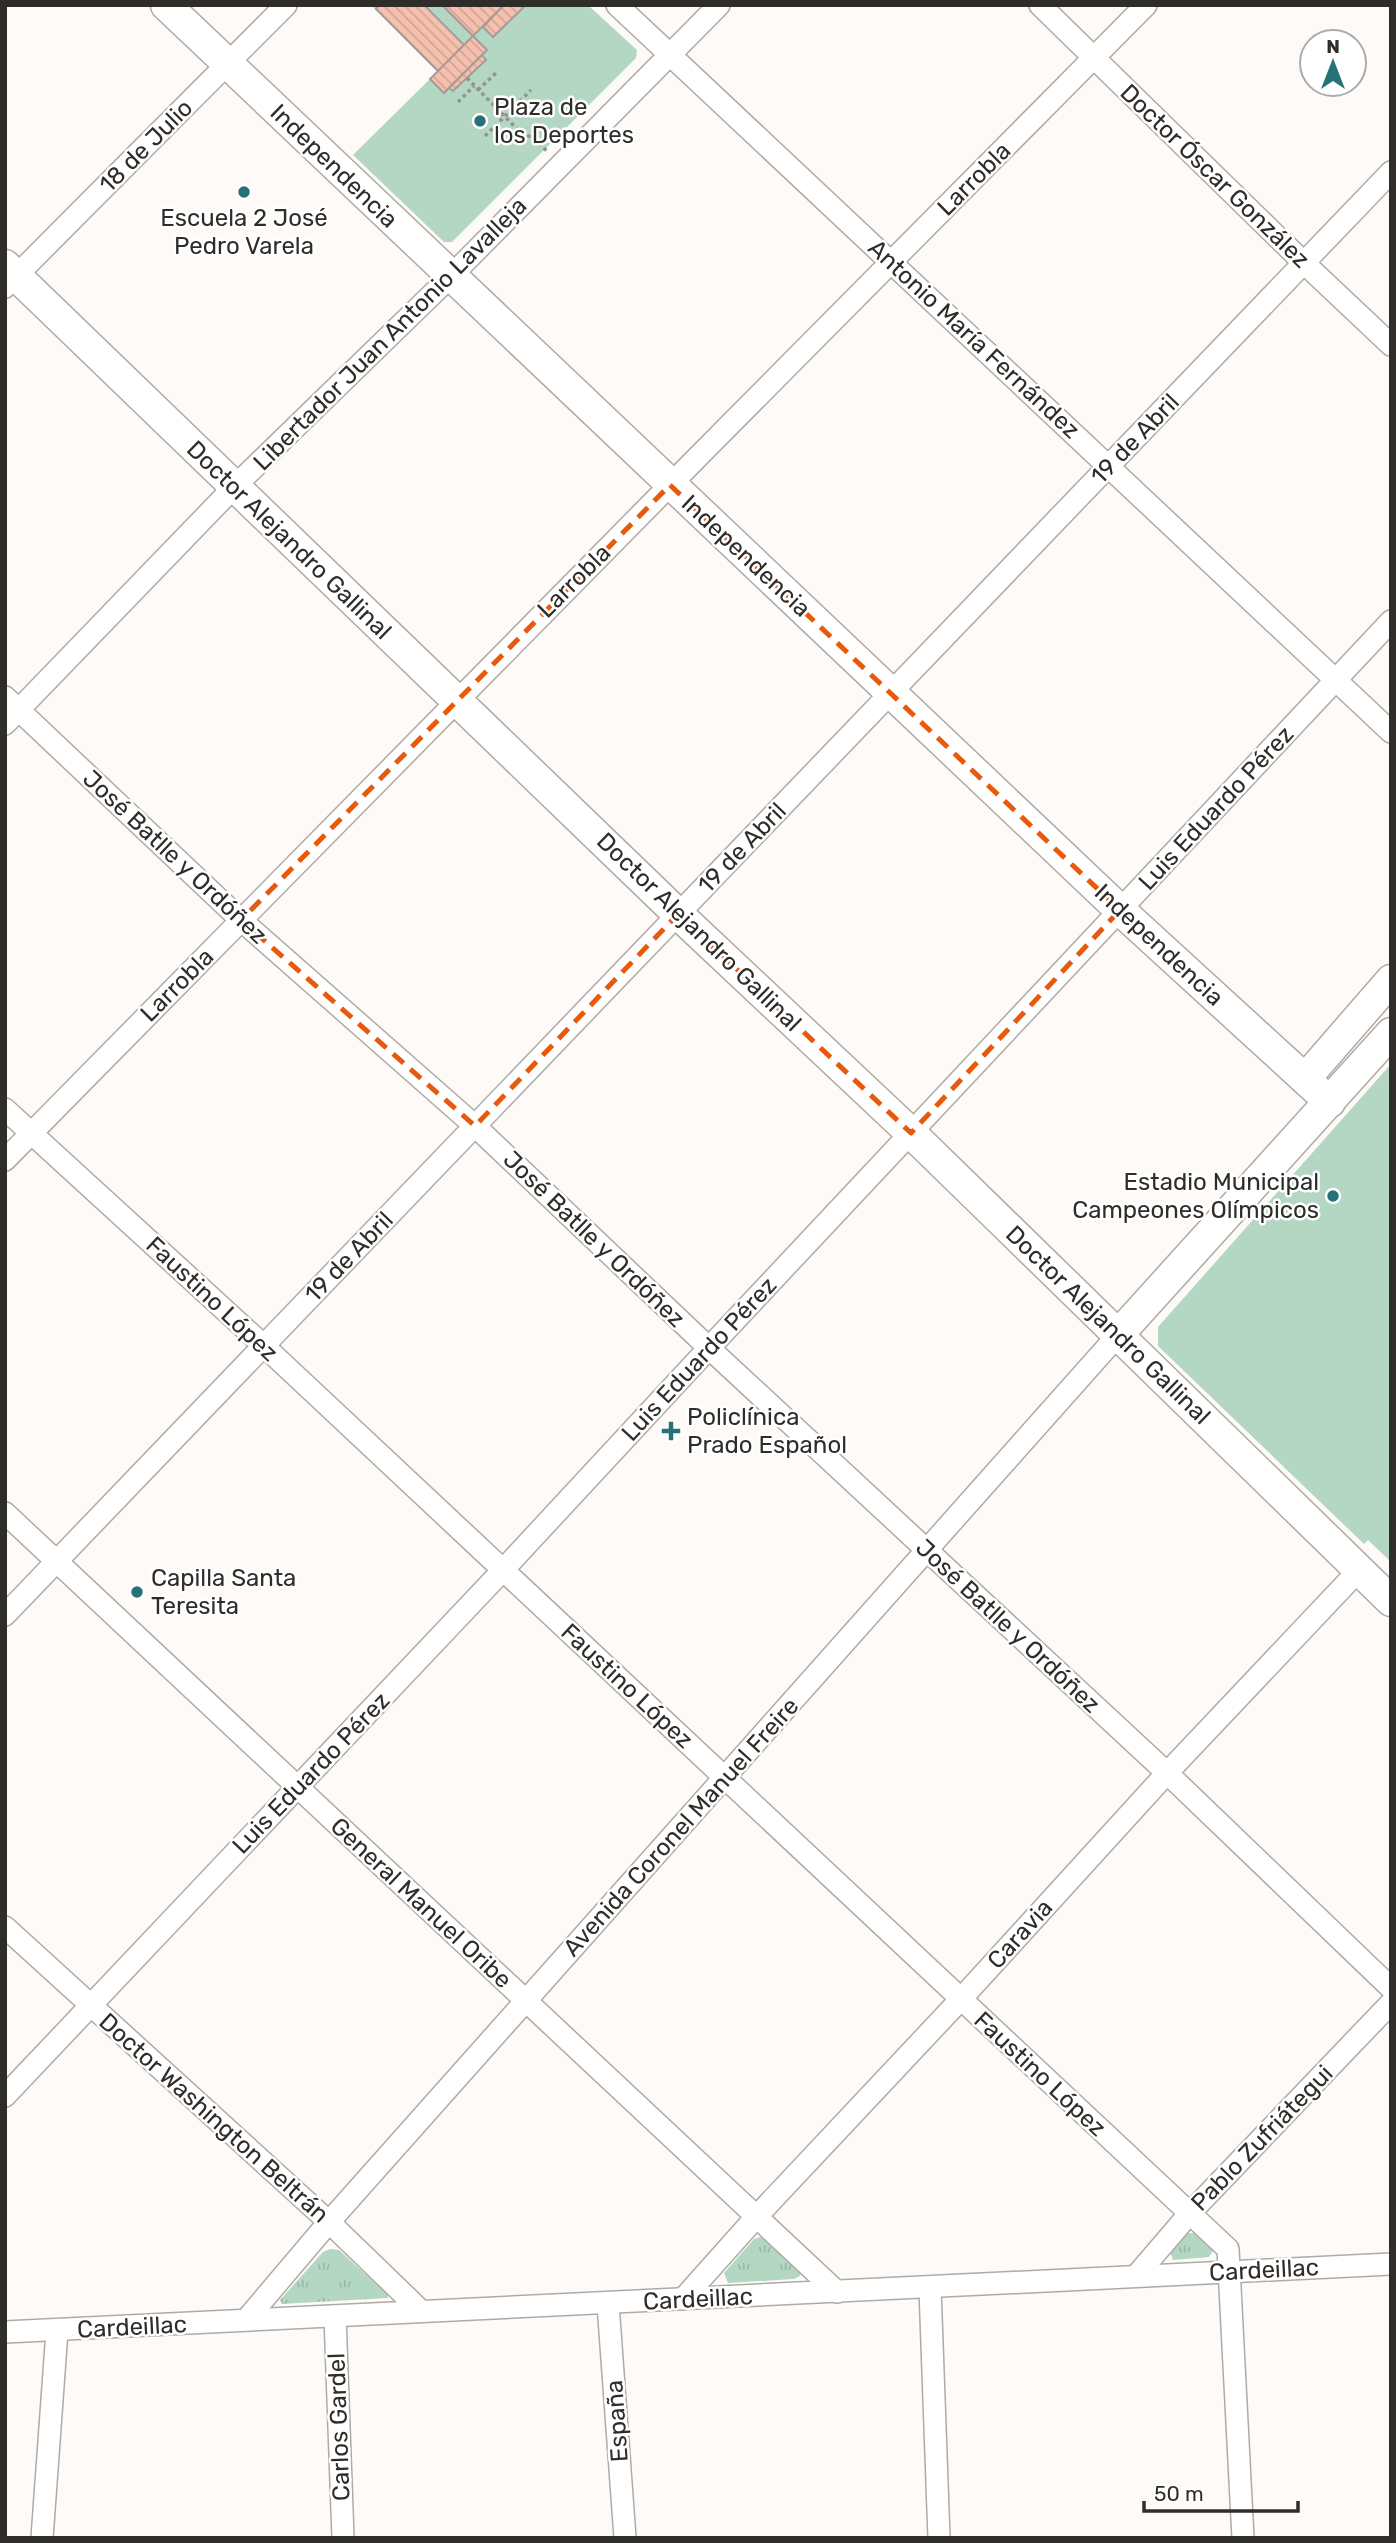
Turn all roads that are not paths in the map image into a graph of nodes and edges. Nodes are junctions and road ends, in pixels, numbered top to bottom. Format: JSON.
{"nodes":[{"id":1,"x":166,"y":5,"type":"edge"},
{"id":2,"x":286,"y":5,"type":"edge"},
{"id":3,"x":617,"y":5,"type":"edge"},
{"id":4,"x":719,"y":5,"type":"edge"},
{"id":5,"x":1040,"y":5,"type":"edge"},
{"id":6,"x":1146,"y":5,"type":"edge"},
{"id":7,"x":669,"y":54,"type":"junction"},
{"id":8,"x":1094,"y":58,"type":"junction"},
{"id":9,"x":227,"y":64,"type":"junction"},
{"id":10,"x":1391,"y":172,"type":"edge"},
{"id":11,"x":892,"y":262,"type":"junction"},
{"id":12,"x":1303,"y":262,"type":"junction"},
{"id":13,"x":9,"y":276,"type":"edge"},
{"id":14,"x":451,"y":276,"type":"junction"},
{"id":15,"x":1391,"y":345,"type":"edge"},
{"id":16,"x":1109,"y":466,"type":"junction"},
{"id":17,"x":670,"y":485,"type":"junction"},
{"id":18,"x":234,"y":487,"type":"junction"},
{"id":19,"x":1391,"y":621,"type":"edge"},
{"id":20,"x":1336,"y":680,"type":"junction"},
{"id":21,"x":892,"y":692,"type":"junction"},
{"id":22,"x":456,"y":701,"type":"junction"},
{"id":23,"x":10,"y":710,"type":"edge"},
{"id":24,"x":1391,"y":732,"type":"edge"},
{"id":25,"x":1120,"y":910,"type":"junction"},
{"id":26,"x":678,"y":914,"type":"junction"},
{"id":27,"x":241,"y":920,"type":"junction"},
{"id":28,"x":1391,"y":980,"type":"edge"},
{"id":29,"x":1391,"y":1033,"type":"edge"},
{"id":30,"x":1305,"y":1079,"type":"junction"},
{"id":31,"x":1331,"y":1102,"type":"junction"},
{"id":32,"x":5,"y":1109,"type":"edge"},
{"id":33,"x":475,"y":1126,"type":"junction"},
{"id":34,"x":31,"y":1133,"type":"junction"},
{"id":35,"x":911,"y":1133,"type":"junction"},
{"id":36,"x":5,"y":1160,"type":"edge"},
{"id":37,"x":1118,"y":1335,"type":"junction"},
{"id":38,"x":264,"y":1346,"type":"junction"},
{"id":39,"x":709,"y":1348,"type":"junction"},
{"id":40,"x":5,"y":1513,"type":"edge"},
{"id":41,"x":927,"y":1551,"type":"junction"},
{"id":42,"x":57,"y":1562,"type":"junction"},
{"id":43,"x":503,"y":1570,"type":"junction"},
{"id":44,"x":1359,"y":1570,"type":"junction"},
{"id":45,"x":1391,"y":1601,"type":"edge"},
{"id":46,"x":5,"y":1615,"type":"edge"},
{"id":47,"x":1167,"y":1773,"type":"junction"},
{"id":48,"x":724,"y":1777,"type":"junction"},
{"id":49,"x":297,"y":1787,"type":"junction"},
{"id":50,"x":5,"y":1927,"type":"edge"},
{"id":51,"x":1391,"y":1988,"type":"edge"},
{"id":52,"x":960,"y":2000,"type":"junction"},
{"id":53,"x":526,"y":2001,"type":"junction"},
{"id":54,"x":1391,"y":2003,"type":"edge"},
{"id":55,"x":90,"y":2006,"type":"junction"},
{"id":56,"x":5,"y":2096,"type":"edge"},
{"id":57,"x":1190,"y":2213,"type":"junction"},
{"id":58,"x":757,"y":2216,"type":"junction"},
{"id":59,"x":329,"y":2222,"type":"junction"},
{"id":60,"x":1391,"y":2264,"type":"edge"},
{"id":61,"x":1229,"y":2272,"type":"junction"},
{"id":62,"x":1136,"y":2276,"type":"junction"},
{"id":63,"x":930,"y":2288,"type":"junction"},
{"id":64,"x":837,"y":2291,"type":"junction"},
{"id":65,"x":683,"y":2299,"type":"junction"},
{"id":66,"x":608,"y":2304,"type":"junction"},
{"id":67,"x":421,"y":2311,"type":"junction"},
{"id":68,"x":335,"y":2316,"type":"junction"},
{"id":69,"x":246,"y":2320,"type":"junction"},
{"id":70,"x":57,"y":2331,"type":"junction"},
{"id":71,"x":5,"y":2332,"type":"edge"},
{"id":72,"x":42,"y":2538,"type":"edge"},
{"id":73,"x":342,"y":2538,"type":"edge"},
{"id":74,"x":625,"y":2538,"type":"edge"},
{"id":75,"x":939,"y":2538,"type":"edge"},
{"id":76,"x":1243,"y":2538,"type":"edge"}],
"edges":[{"from":1,"to":9,"type":"street","name":"Independencia"},
{"from":2,"to":9,"type":"street","name":"18 de Julio"},
{"from":3,"to":7,"type":"street","name":"Antonio María Fernández"},
{"from":4,"to":7,"type":"street","name":"Libertador Juan Antonio Lavalleja"},
{"from":5,"to":8,"type":"street","name":"Doctor Óscar González"},
{"from":6,"to":8,"type":"street","name":"Larrobla"},
{"from":7,"to":11,"type":"street","name":"Antonio María Fernández"},
{"from":7,"to":14,"type":"street","name":"Libertador Juan Antonio Lavalleja"},
{"from":8,"to":11,"type":"street","name":"Larrobla"},
{"from":8,"to":12,"type":"street","name":"Doctor Óscar González"},
{"from":9,"to":13,"type":"street","name":"18 de Julio"},
{"from":9,"to":14,"type":"street","name":"Independencia"},
{"from":10,"to":12,"type":"street","name":"19 de Abril"},
{"from":11,"to":16,"type":"street","name":"Antonio María Fernández"},
{"from":11,"to":17,"type":"street","name":"Larrobla"},
{"from":12,"to":15,"type":"street","name":"Doctor Óscar González"},
{"from":12,"to":16,"type":"street","name":"19 de Abril"},
{"from":13,"to":18,"type":"street","name":"Doctor Alejandro Gallinal"},
{"from":14,"to":17,"type":"street","name":"Independencia"},
{"from":14,"to":18,"type":"street","name":"Libertador Juan Antonio Lavalleja"},
{"from":16,"to":20,"type":"street","name":"Antonio María Fernández"},
{"from":16,"to":21,"type":"street","name":"19 de Abril"},
{"from":17,"to":21,"type":"street","name":"Independencia"},
{"from":17,"to":22,"type":"street","name":"Larrobla"},
{"from":18,"to":22,"type":"street","name":"Doctor Alejandro Gallinal"},
{"from":18,"to":23,"type":"street","name":"Libertador Juan Antonio Lavalleja"},
{"from":19,"to":20,"type":"street","name":"Luis Eduardo Pérez"},
{"from":20,"to":24,"type":"street","name":"Antonio María Fernández"},
{"from":20,"to":25,"type":"street","name":"Luis Eduardo Pérez"},
{"from":21,"to":25,"type":"street","name":"Independencia"},
{"from":21,"to":26,"type":"street","name":"19 de Abril"},
{"from":22,"to":26,"type":"street","name":"Doctor Alejandro Gallinal"},
{"from":22,"to":27,"type":"street","name":"Larrobla"},
{"from":23,"to":27,"type":"street","name":"José Batlle y Ordóñez"},
{"from":25,"to":30,"type":"street","name":"Independencia"},
{"from":25,"to":35,"type":"street","name":"Luis Eduardo Pérez"},
{"from":26,"to":33,"type":"street","name":"19 de Abril"},
{"from":26,"to":35,"type":"street","name":"Doctor Alejandro Gallinal"},
{"from":27,"to":33,"type":"street","name":"José Batlle y Ordóñez"},
{"from":27,"to":34,"type":"street","name":"Larrobla"},
{"from":28,"to":30,"type":"street"},
{"from":29,"to":31,"type":"street"},
{"from":30,"to":31,"type":"street","name":"Independencia"},
{"from":31,"to":37,"type":"street"},
{"from":32,"to":34,"type":"street","name":"Faustino López"},
{"from":33,"to":38,"type":"street","name":"19 de Abril"},
{"from":33,"to":39,"type":"street","name":"José Batlle y Ordóñez"},
{"from":34,"to":36,"type":"street","name":"Larrobla"},
{"from":34,"to":38,"type":"street","name":"Faustino López"},
{"from":35,"to":37,"type":"street","name":"Doctor Alejandro Gallinal"},
{"from":35,"to":39,"type":"street","name":"Luis Eduardo Pérez"},
{"from":37,"to":41,"type":"street","name":"Avenida Coronel Manuel Freire"},
{"from":37,"to":44,"type":"street","name":"Doctor Alejandro Gallinal"},
{"from":38,"to":42,"type":"street","name":"19 de Abril"},
{"from":38,"to":43,"type":"street","name":"Faustino López"},
{"from":39,"to":41,"type":"street","name":"José Batlle y Ordóñez"},
{"from":39,"to":43,"type":"street","name":"Luis Eduardo Pérez"},
{"from":40,"to":42,"type":"street","name":"General Manuel Oribe"},
{"from":41,"to":47,"type":"street","name":"José Batlle y Ordóñez"},
{"from":41,"to":48,"type":"street","name":"Avenida Coronel Manuel Freire"},
{"from":42,"to":46,"type":"street","name":"19 de Abril"},
{"from":42,"to":49,"type":"street","name":"General Manuel Oribe"},
{"from":43,"to":48,"type":"street","name":"Faustino López"},
{"from":43,"to":49,"type":"street","name":"Luis Eduardo Pérez"},
{"from":44,"to":45,"type":"street","name":"Doctor Alejandro Gallinal"},
{"from":44,"to":47,"type":"street","name":"Caravia"},
{"from":47,"to":51,"type":"street","name":"José Batlle y Ordóñez"},
{"from":47,"to":52,"type":"street","name":"Caravia"},
{"from":48,"to":52,"type":"street","name":"Faustino López"},
{"from":48,"to":53,"type":"street","name":"Avenida Coronel Manuel Freire"},
{"from":49,"to":53,"type":"street","name":"General Manuel Oribe"},
{"from":49,"to":55,"type":"street","name":"Luis Eduardo Pérez"},
{"from":50,"to":55,"type":"street","name":"Doctor Washington Beltrán"},
{"from":52,"to":57,"type":"street","name":"Faustino López"},
{"from":52,"to":58,"type":"street","name":"Caravia"},
{"from":53,"to":58,"type":"street","name":"General Manuel Oribe"},
{"from":53,"to":59,"type":"street","name":"Avenida Coronel Manuel Freire"},
{"from":54,"to":57,"type":"street","name":"Pablo Zufriátegui"},
{"from":55,"to":56,"type":"street","name":"Luis Eduardo Pérez"},
{"from":55,"to":59,"type":"street","name":"Doctor Washington Beltrán"},
{"from":57,"to":61,"type":"street","name":"Faustino López"},
{"from":57,"to":62,"type":"street","name":"Pablo Zufriátegui"},
{"from":58,"to":64,"type":"street","name":"General Manuel Oribe"},
{"from":58,"to":65,"type":"street","name":"Caravia"},
{"from":59,"to":67,"type":"street","name":"Doctor Washington Beltrán"},
{"from":59,"to":69,"type":"street","name":"Avenida Coronel Manuel Freire"},
{"from":60,"to":61,"type":"street","name":"Cardeillac"},
{"from":61,"to":62,"type":"street","name":"Cardeillac"},
{"from":61,"to":76,"type":"street","name":"Faustino López"},
{"from":62,"to":63,"type":"street","name":"Cardeillac"},
{"from":63,"to":64,"type":"street","name":"Cardeillac"},
{"from":63,"to":75,"type":"street"},
{"from":64,"to":65,"type":"street","name":"Cardeillac"},
{"from":65,"to":66,"type":"street","name":"Cardeillac"},
{"from":66,"to":67,"type":"street","name":"Cardeillac"},
{"from":66,"to":74,"type":"street","name":"España"},
{"from":67,"to":68,"type":"street","name":"Cardeillac"},
{"from":68,"to":69,"type":"street","name":"Cardeillac"},
{"from":68,"to":73,"type":"street","name":"Carlos Gardel"},
{"from":69,"to":70,"type":"street","name":"Cardeillac"},
{"from":70,"to":71,"type":"street","name":"Cardeillac"},
{"from":70,"to":72,"type":"street"}]}
